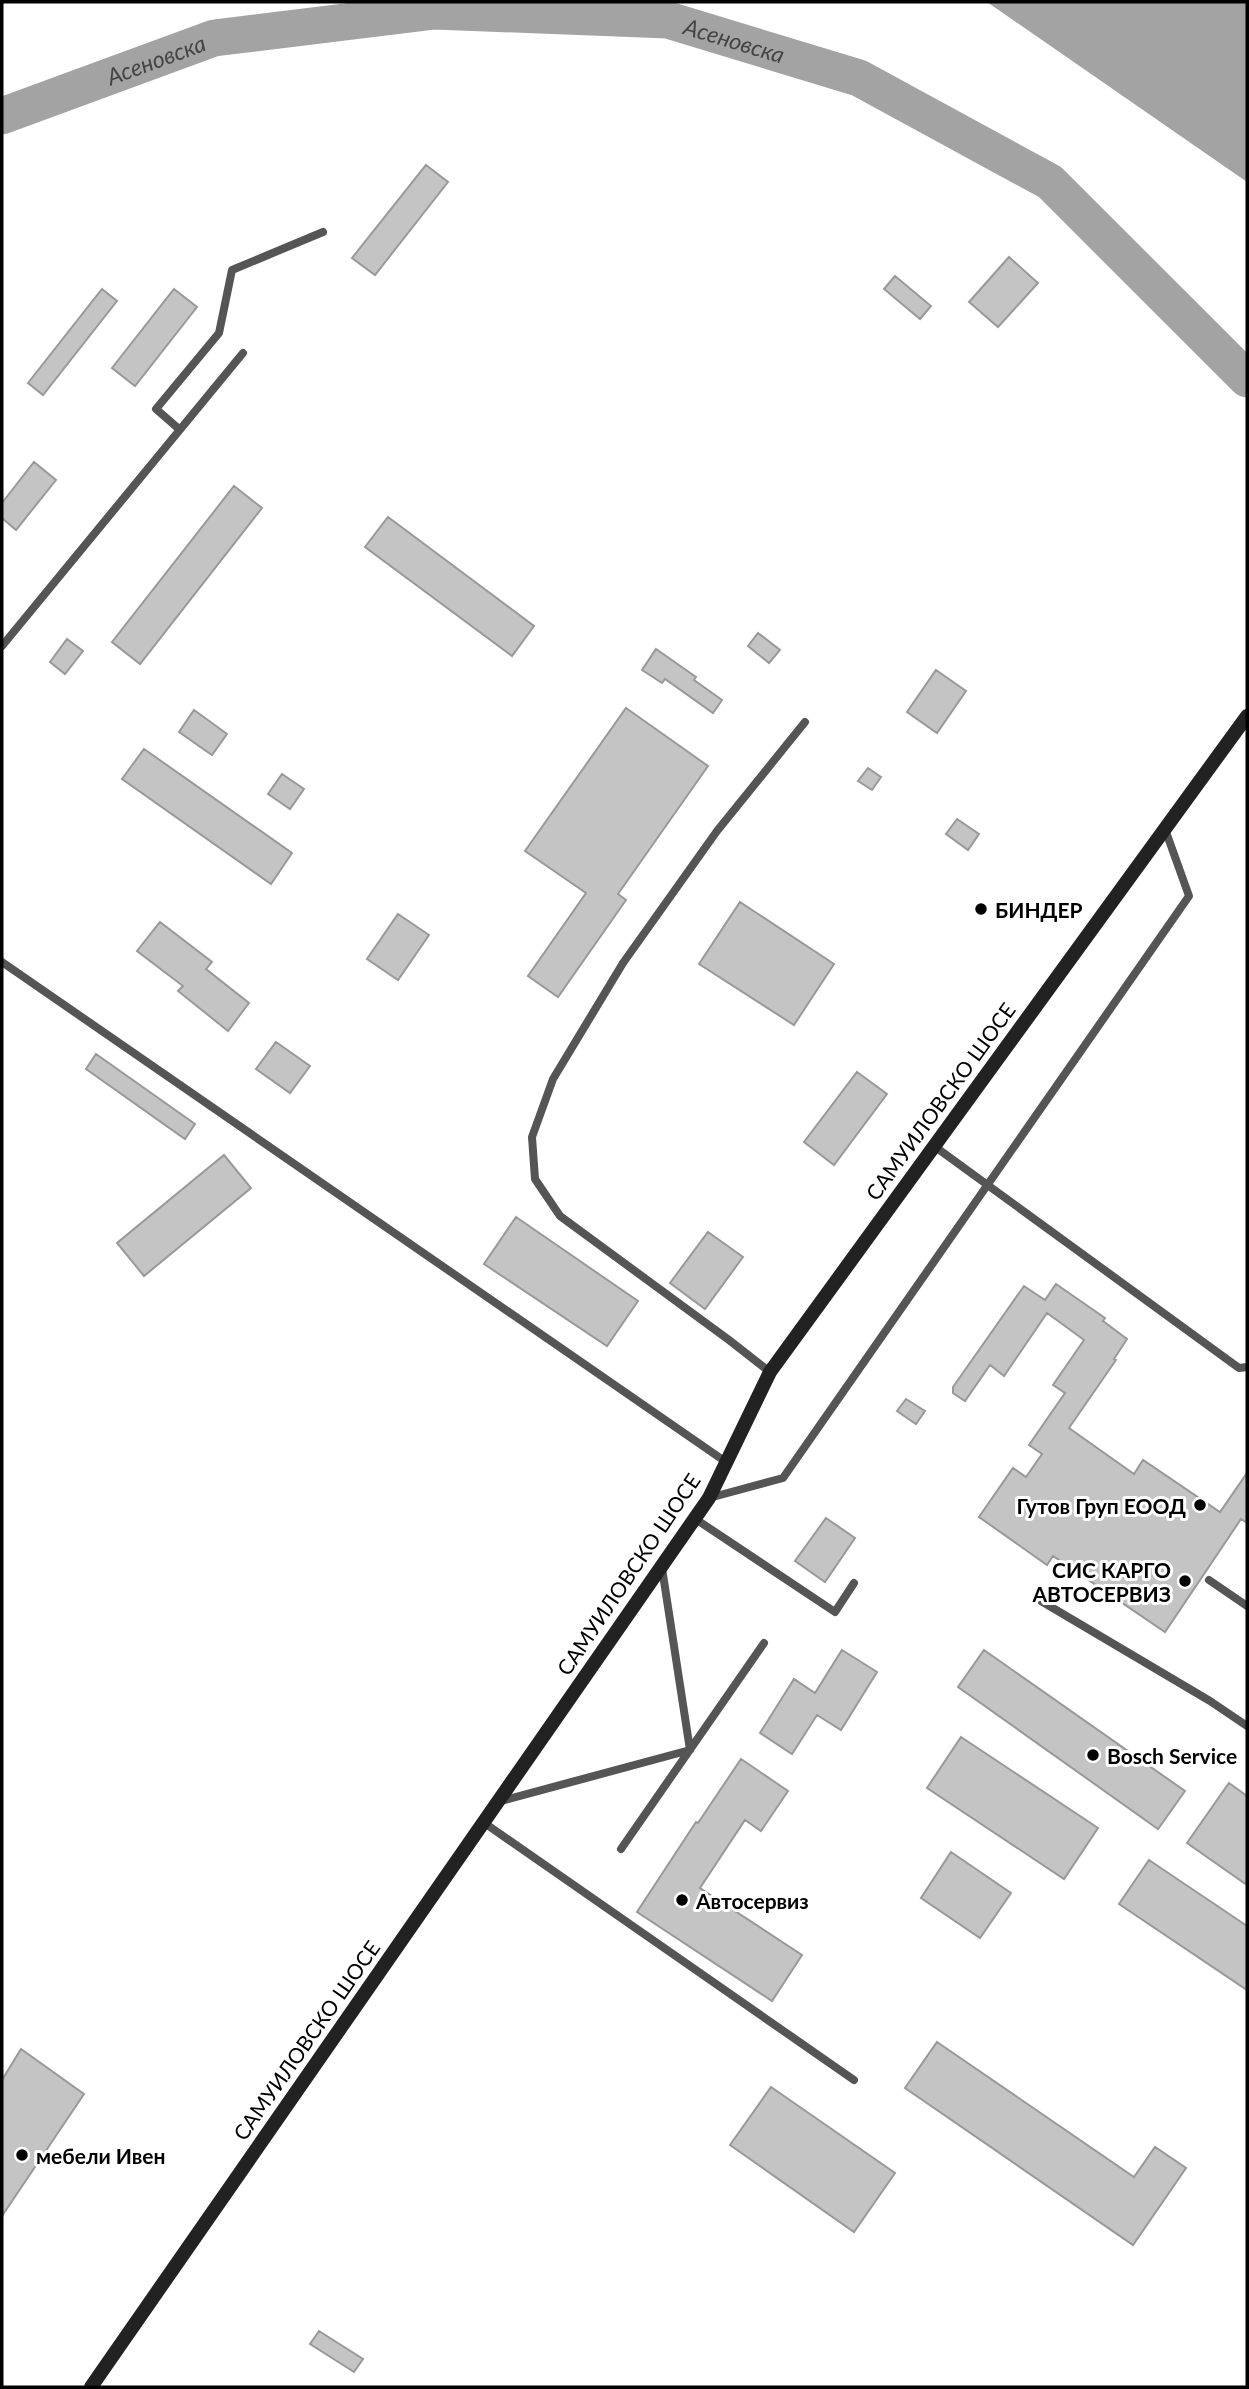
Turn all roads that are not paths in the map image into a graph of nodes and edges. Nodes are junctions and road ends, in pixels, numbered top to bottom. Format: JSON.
{"nodes":[{"id":1,"x":323,"y":232,"type":"dead end"},
{"id":2,"x":243,"y":353,"type":"dead end"},
{"id":3,"x":179,"y":429,"type":"junction"},
{"id":4,"x":2,"y":646,"type":"edge"},
{"id":5,"x":1247,"y":716,"type":"edge"},
{"id":6,"x":805,"y":722,"type":"dead end"},
{"id":7,"x":1164,"y":827,"type":"junction"},
{"id":8,"x":2,"y":962,"type":"edge"},
{"id":9,"x":934,"y":1146,"type":"junction"},
{"id":10,"x":986,"y":1185,"type":"junction"},
{"id":11,"x":1247,"y":1367,"type":"edge"},
{"id":12,"x":770,"y":1372,"type":"junction"},
{"id":13,"x":726,"y":1462,"type":"junction"},
{"id":14,"x":709,"y":1498,"type":"junction"},
{"id":15,"x":695,"y":1518,"type":"junction"},
{"id":16,"x":662,"y":1566,"type":"junction"},
{"id":17,"x":1209,"y":1580,"type":"dead end"},
{"id":18,"x":855,"y":1583,"type":"dead end"},
{"id":19,"x":1041,"y":1601,"type":"dead end"},
{"id":20,"x":1247,"y":1606,"type":"edge"},
{"id":21,"x":764,"y":1643,"type":"dead end"},
{"id":22,"x":1247,"y":1726,"type":"edge"},
{"id":23,"x":690,"y":1749,"type":"junction"},
{"id":24,"x":498,"y":1802,"type":"junction"},
{"id":25,"x":483,"y":1822,"type":"junction"},
{"id":26,"x":621,"y":1849,"type":"dead end"},
{"id":27,"x":854,"y":2080,"type":"dead end"},
{"id":28,"x":90,"y":2387,"type":"edge"}],
"edges":[{"from":1,"to":3,"type":"lane"},
{"from":2,"to":3,"type":"lane"},
{"from":3,"to":4,"type":"lane"},
{"from":5,"to":7,"type":"street","name":"САМУИЛОВСКО ШОСЕ"},
{"from":6,"to":12,"type":"lane"},
{"from":7,"to":9,"type":"street","name":"САМУИЛОВСКО ШОСЕ"},
{"from":7,"to":10,"type":"lane"},
{"from":8,"to":13,"type":"lane"},
{"from":9,"to":10,"type":"lane"},
{"from":9,"to":12,"type":"street","name":"САМУИЛОВСКО ШОСЕ"},
{"from":10,"to":11,"type":"lane"},
{"from":10,"to":14,"type":"lane"},
{"from":12,"to":13,"type":"street","name":"САМУИЛОВСКО ШОСЕ"},
{"from":13,"to":14,"type":"street","name":"САМУИЛОВСКО ШОСЕ"},
{"from":14,"to":15,"type":"street","name":"САМУИЛОВСКО ШОСЕ"},
{"from":15,"to":16,"type":"street","name":"САМУИЛОВСКО ШОСЕ"},
{"from":15,"to":18,"type":"lane"},
{"from":16,"to":23,"type":"lane"},
{"from":16,"to":24,"type":"street","name":"САМУИЛОВСКО ШОСЕ"},
{"from":17,"to":20,"type":"lane"},
{"from":19,"to":22,"type":"lane"},
{"from":21,"to":23,"type":"lane"},
{"from":23,"to":24,"type":"lane"},
{"from":23,"to":26,"type":"lane"},
{"from":24,"to":25,"type":"street","name":"САМУИЛОВСКО ШОСЕ"},
{"from":25,"to":27,"type":"lane"},
{"from":25,"to":28,"type":"street","name":"САМУИЛОВСКО ШОСЕ"}]}
